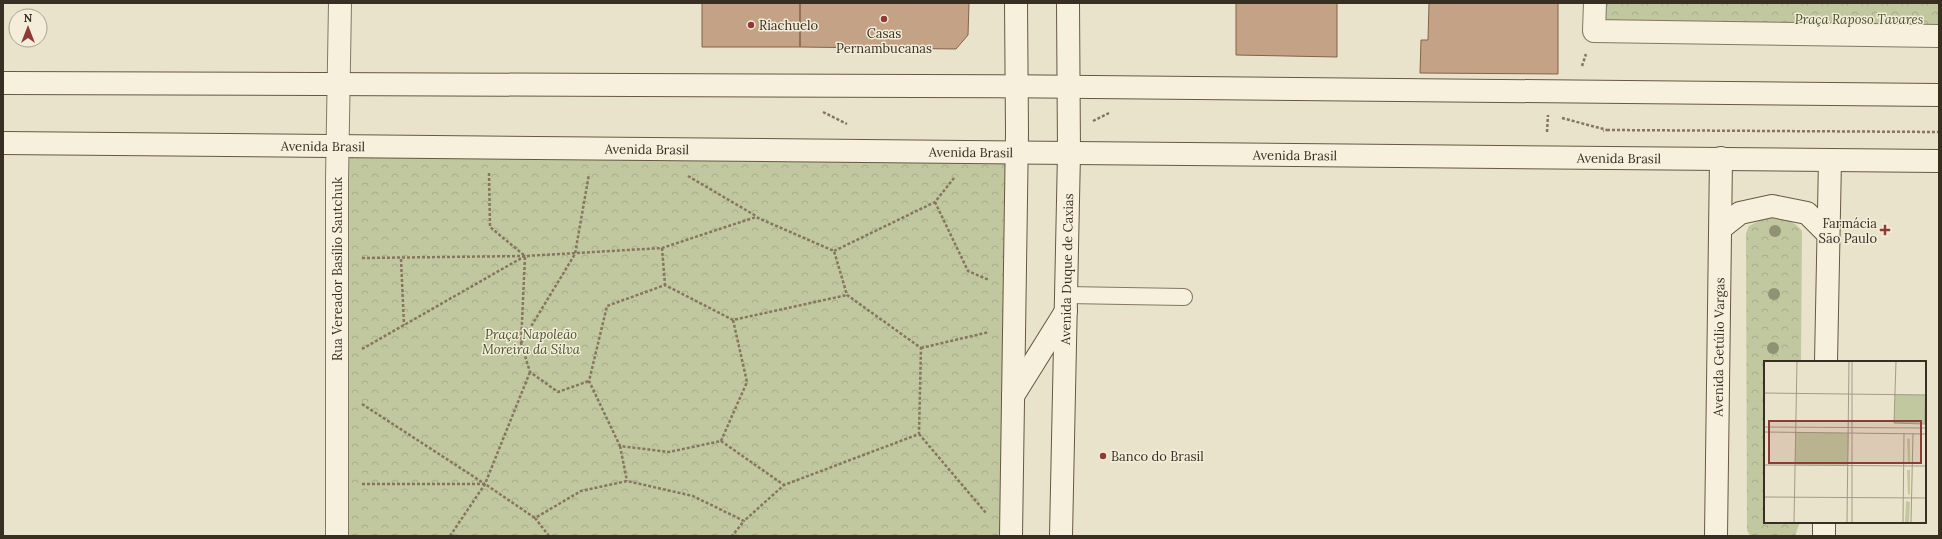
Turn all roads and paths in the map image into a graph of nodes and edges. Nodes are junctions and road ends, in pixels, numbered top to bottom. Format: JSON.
{"nodes":[{"id":1,"x":340,"y":3,"type":"edge"},
{"id":2,"x":1016,"y":3,"type":"edge"},
{"id":3,"x":1068,"y":3,"type":"edge"},
{"id":4,"x":1594,"y":3,"type":"edge"},
{"id":5,"x":1939,"y":36,"type":"edge"},
{"id":6,"x":340,"y":82,"type":"junction"},
{"id":7,"x":3,"y":83,"type":"edge"},
{"id":8,"x":1017,"y":86,"type":"junction"},
{"id":9,"x":1070,"y":86,"type":"junction"},
{"id":10,"x":1939,"y":95,"type":"edge"},
{"id":11,"x":1607,"y":130,"type":"dead end"},
{"id":12,"x":1939,"y":132,"type":"edge"},
{"id":13,"x":3,"y":143,"type":"edge"},
{"id":14,"x":338,"y":146,"type":"junction"},
{"id":15,"x":488,"y":148,"type":"junction"},
{"id":16,"x":593,"y":149,"type":"junction"},
{"id":17,"x":975,"y":152,"type":"junction"},
{"id":18,"x":1017,"y":152,"type":"junction"},
{"id":19,"x":1069,"y":153,"type":"junction"},
{"id":20,"x":1721,"y":158,"type":"junction"},
{"id":21,"x":1830,"y":160,"type":"junction"},
{"id":22,"x":1939,"y":161,"type":"edge"},
{"id":23,"x":683,"y":173,"type":"dead end"},
{"id":24,"x":935,"y":202,"type":"junction"},
{"id":25,"x":756,"y":217,"type":"junction"},
{"id":26,"x":1721,"y":228,"type":"junction"},
{"id":27,"x":1828,"y":234,"type":"junction"},
{"id":28,"x":662,"y":248,"type":"junction"},
{"id":29,"x":834,"y":251,"type":"junction"},
{"id":30,"x":575,"y":254,"type":"junction"},
{"id":31,"x":525,"y":256,"type":"junction"},
{"id":32,"x":337,"y":257,"type":"junction"},
{"id":33,"x":401,"y":258,"type":"junction"},
{"id":34,"x":664,"y":285,"type":"junction"},
{"id":35,"x":1014,"y":291,"type":"junction"},
{"id":36,"x":847,"y":294,"type":"junction"},
{"id":37,"x":1184,"y":297,"type":"dead end"},
{"id":38,"x":1066,"y":303,"type":"junction"},
{"id":39,"x":733,"y":320,"type":"junction"},
{"id":40,"x":404,"y":325,"type":"junction"},
{"id":41,"x":1014,"y":326,"type":"junction"},
{"id":42,"x":521,"y":343,"type":"junction"},
{"id":43,"x":921,"y":348,"type":"junction"},
{"id":44,"x":1826,"y":361,"type":"edge"},
{"id":45,"x":337,"y":364,"type":"junction"},
{"id":46,"x":530,"y":372,"type":"junction"},
{"id":47,"x":589,"y":381,"type":"junction"},
{"id":48,"x":336,"y":387,"type":"junction"},
{"id":49,"x":1013,"y":396,"type":"junction"},
{"id":50,"x":919,"y":434,"type":"junction"},
{"id":51,"x":721,"y":441,"type":"junction"},
{"id":52,"x":620,"y":446,"type":"junction"},
{"id":53,"x":627,"y":481,"type":"junction"},
{"id":54,"x":337,"y":484,"type":"junction"},
{"id":55,"x":485,"y":484,"type":"junction"},
{"id":56,"x":784,"y":485,"type":"junction"},
{"id":57,"x":535,"y":518,"type":"junction"},
{"id":58,"x":990,"y":518,"type":"dead end"},
{"id":59,"x":744,"y":521,"type":"junction"},
{"id":60,"x":1824,"y":523,"type":"edge"},
{"id":61,"x":337,"y":536,"type":"edge"},
{"id":62,"x":450,"y":536,"type":"edge"},
{"id":63,"x":549,"y":536,"type":"edge"},
{"id":64,"x":732,"y":536,"type":"edge"},
{"id":65,"x":1011,"y":536,"type":"edge"},
{"id":66,"x":1061,"y":536,"type":"edge"},
{"id":67,"x":1716,"y":536,"type":"edge"},
{"id":68,"x":1824,"y":536,"type":"edge"}],
"edges":[{"from":1,"to":6,"type":"main road","name":"Rua Vereador Basílio Sautchuk"},
{"from":2,"to":8,"type":"main road"},
{"from":3,"to":9,"type":"main road","name":"Avenida Duque de Caxias"},
{"from":4,"to":5,"type":"main road"},
{"from":6,"to":7,"type":"main road"},
{"from":6,"to":8,"type":"main road"},
{"from":6,"to":14,"type":"main road","name":"Rua Vereador Basílio Sautchuk"},
{"from":8,"to":9,"type":"main road"},
{"from":8,"to":18,"type":"main road"},
{"from":9,"to":10,"type":"main road"},
{"from":9,"to":19,"type":"main road","name":"Avenida Duque de Caxias"},
{"from":11,"to":12,"type":"path"},
{"from":13,"to":14,"type":"main road","name":"Avenida Brasil"},
{"from":14,"to":15,"type":"main road","name":"Avenida Brasil"},
{"from":14,"to":32,"type":"main road","name":"Rua Vereador Basílio Sautchuk"},
{"from":15,"to":16,"type":"main road","name":"Avenida Brasil"},
{"from":15,"to":31,"type":"path"},
{"from":16,"to":17,"type":"main road","name":"Avenida Brasil"},
{"from":16,"to":30,"type":"path"},
{"from":17,"to":18,"type":"main road","name":"Avenida Brasil"},
{"from":17,"to":24,"type":"path"},
{"from":18,"to":19,"type":"main road","name":"Avenida Brasil"},
{"from":18,"to":35,"type":"main road"},
{"from":19,"to":20,"type":"main road","name":"Avenida Brasil"},
{"from":19,"to":38,"type":"main road","name":"Avenida Duque de Caxias"},
{"from":20,"to":21,"type":"main road","name":"Avenida Brasil"},
{"from":20,"to":26,"type":"main road","name":"Avenida Getúlio Vargas"},
{"from":21,"to":22,"type":"main road","name":"Avenida Brasil"},
{"from":21,"to":27,"type":"main road"},
{"from":23,"to":25,"type":"path"},
{"from":24,"to":29,"type":"path"},
{"from":24,"to":35,"type":"path"},
{"from":25,"to":28,"type":"path"},
{"from":25,"to":29,"type":"path"},
{"from":26,"to":27,"type":"main road"},
{"from":26,"to":67,"type":"main road","name":"Avenida Getúlio Vargas"},
{"from":27,"to":44,"type":"main road"},
{"from":28,"to":30,"type":"path"},
{"from":28,"to":34,"type":"path"},
{"from":29,"to":36,"type":"path"},
{"from":30,"to":31,"type":"path"},
{"from":30,"to":42,"type":"path"},
{"from":31,"to":33,"type":"path"},
{"from":31,"to":40,"type":"path"},
{"from":31,"to":42,"type":"path"},
{"from":32,"to":33,"type":"path"},
{"from":32,"to":45,"type":"main road","name":"Rua Vereador Basílio Sautchuk"},
{"from":33,"to":40,"type":"path"},
{"from":34,"to":39,"type":"path"},
{"from":34,"to":47,"type":"path"},
{"from":35,"to":41,"type":"main road"},
{"from":36,"to":39,"type":"path"},
{"from":36,"to":43,"type":"path"},
{"from":37,"to":38,"type":"lane"},
{"from":38,"to":49,"type":"main road"},
{"from":38,"to":66,"type":"main road","name":"Avenida Duque de Caxias"},
{"from":39,"to":51,"type":"path"},
{"from":40,"to":45,"type":"path"},
{"from":41,"to":43,"type":"path"},
{"from":41,"to":49,"type":"main road"},
{"from":42,"to":46,"type":"path"},
{"from":43,"to":50,"type":"path"},
{"from":45,"to":48,"type":"main road","name":"Rua Vereador Basílio Sautchuk"},
{"from":46,"to":47,"type":"path"},
{"from":46,"to":55,"type":"path"},
{"from":47,"to":52,"type":"path"},
{"from":48,"to":54,"type":"main road","name":"Rua Vereador Basílio Sautchuk"},
{"from":48,"to":55,"type":"path"},
{"from":49,"to":65,"type":"main road"},
{"from":50,"to":56,"type":"path"},
{"from":50,"to":58,"type":"path"},
{"from":51,"to":52,"type":"path"},
{"from":51,"to":56,"type":"path"},
{"from":52,"to":53,"type":"path"},
{"from":53,"to":57,"type":"path"},
{"from":53,"to":59,"type":"path"},
{"from":54,"to":55,"type":"path"},
{"from":54,"to":61,"type":"main road","name":"Rua Vereador Basílio Sautchuk"},
{"from":55,"to":57,"type":"path"},
{"from":55,"to":62,"type":"path"},
{"from":56,"to":59,"type":"path"},
{"from":57,"to":63,"type":"path"},
{"from":59,"to":64,"type":"path"},
{"from":60,"to":68,"type":"main road"}]}
